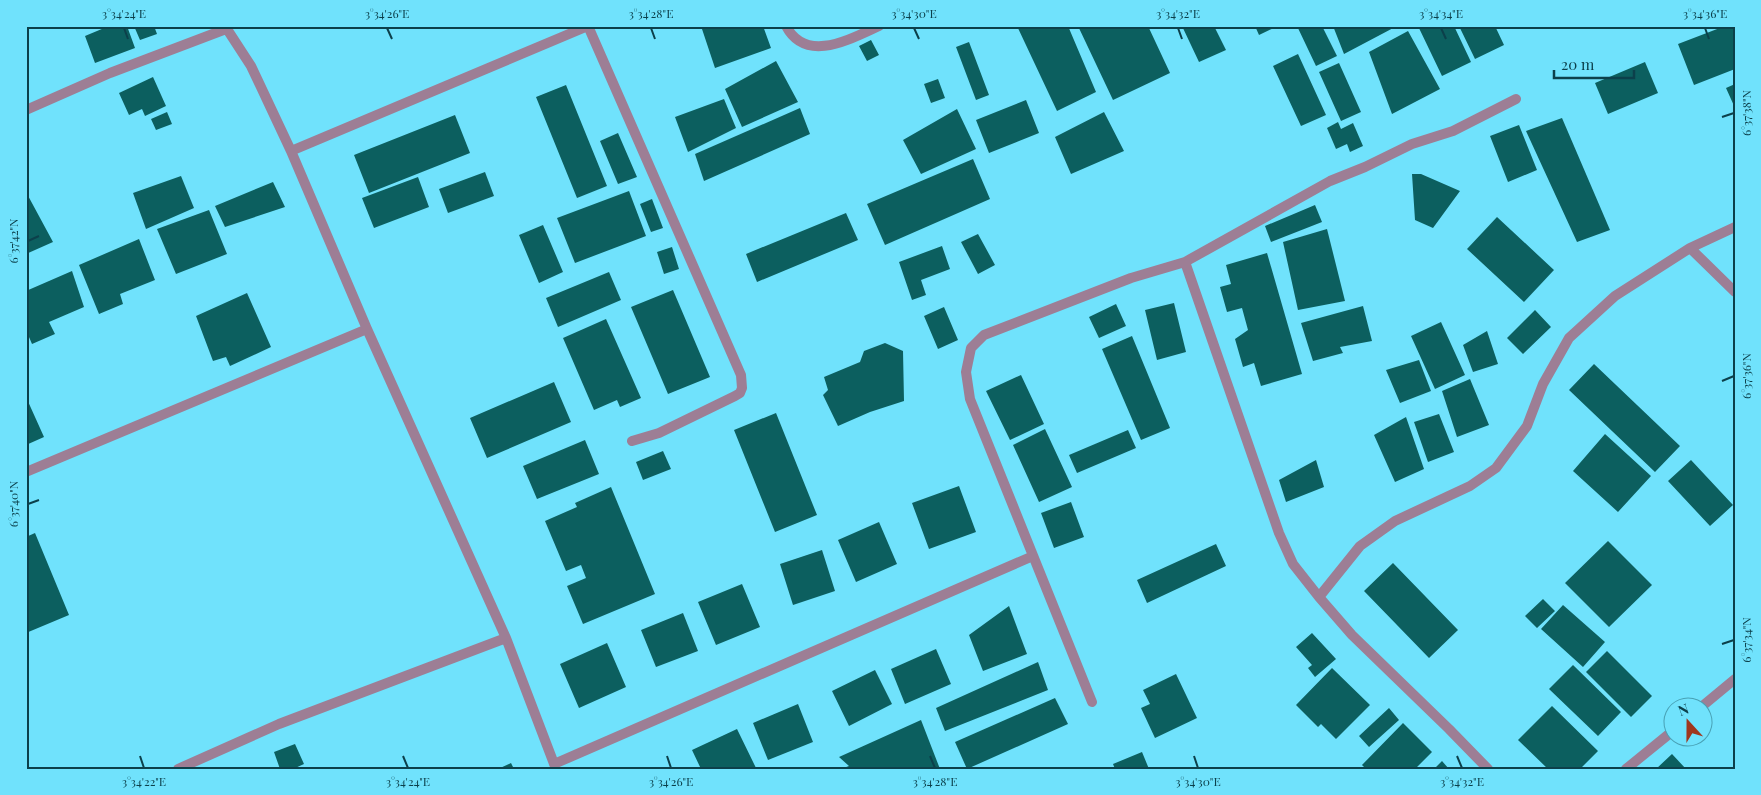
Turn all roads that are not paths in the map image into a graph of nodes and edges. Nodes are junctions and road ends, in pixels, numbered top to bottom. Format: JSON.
{"nodes":[{"id":1,"x":588,"y":26,"type":"edge"},
{"id":2,"x":786,"y":26,"type":"edge"},
{"id":3,"x":879,"y":26,"type":"edge"},
{"id":4,"x":225,"y":27,"type":"edge"},
{"id":5,"x":1516,"y":99,"type":"dead end"},
{"id":6,"x":26,"y":110,"type":"edge"},
{"id":7,"x":291,"y":151,"type":"junction"},
{"id":8,"x":1735,"y":227,"type":"edge"},
{"id":9,"x":1690,"y":248,"type":"junction"},
{"id":10,"x":1185,"y":262,"type":"junction"},
{"id":11,"x":1735,"y":292,"type":"edge"},
{"id":12,"x":367,"y":329,"type":"junction"},
{"id":13,"x":632,"y":441,"type":"dead end"},
{"id":14,"x":26,"y":472,"type":"edge"},
{"id":15,"x":1033,"y":556,"type":"junction"},
{"id":16,"x":1319,"y":597,"type":"junction"},
{"id":17,"x":506,"y":638,"type":"junction"},
{"id":18,"x":1735,"y":679,"type":"edge"},
{"id":19,"x":1712,"y":698,"type":"edge"},
{"id":20,"x":1092,"y":702,"type":"dead end"},
{"id":21,"x":1664,"y":738,"type":"edge"},
{"id":22,"x":555,"y":766,"type":"edge"},
{"id":23,"x":178,"y":769,"type":"edge"},
{"id":24,"x":1488,"y":769,"type":"edge"},
{"id":25,"x":1626,"y":769,"type":"edge"}],
"edges":[{"from":1,"to":7,"type":"street"},
{"from":1,"to":13,"type":"street"},
{"from":2,"to":3,"type":"street"},
{"from":4,"to":6,"type":"street"},
{"from":4,"to":7,"type":"street"},
{"from":5,"to":10,"type":"street"},
{"from":7,"to":12,"type":"street"},
{"from":8,"to":9,"type":"street"},
{"from":9,"to":11,"type":"street"},
{"from":9,"to":16,"type":"street"},
{"from":10,"to":15,"type":"street"},
{"from":10,"to":16,"type":"street"},
{"from":12,"to":14,"type":"street"},
{"from":12,"to":17,"type":"street"},
{"from":15,"to":20,"type":"street"},
{"from":15,"to":22,"type":"street"},
{"from":16,"to":24,"type":"street"},
{"from":17,"to":22,"type":"street"},
{"from":17,"to":23,"type":"street"},
{"from":18,"to":19,"type":"street"},
{"from":21,"to":25,"type":"street"}]}
